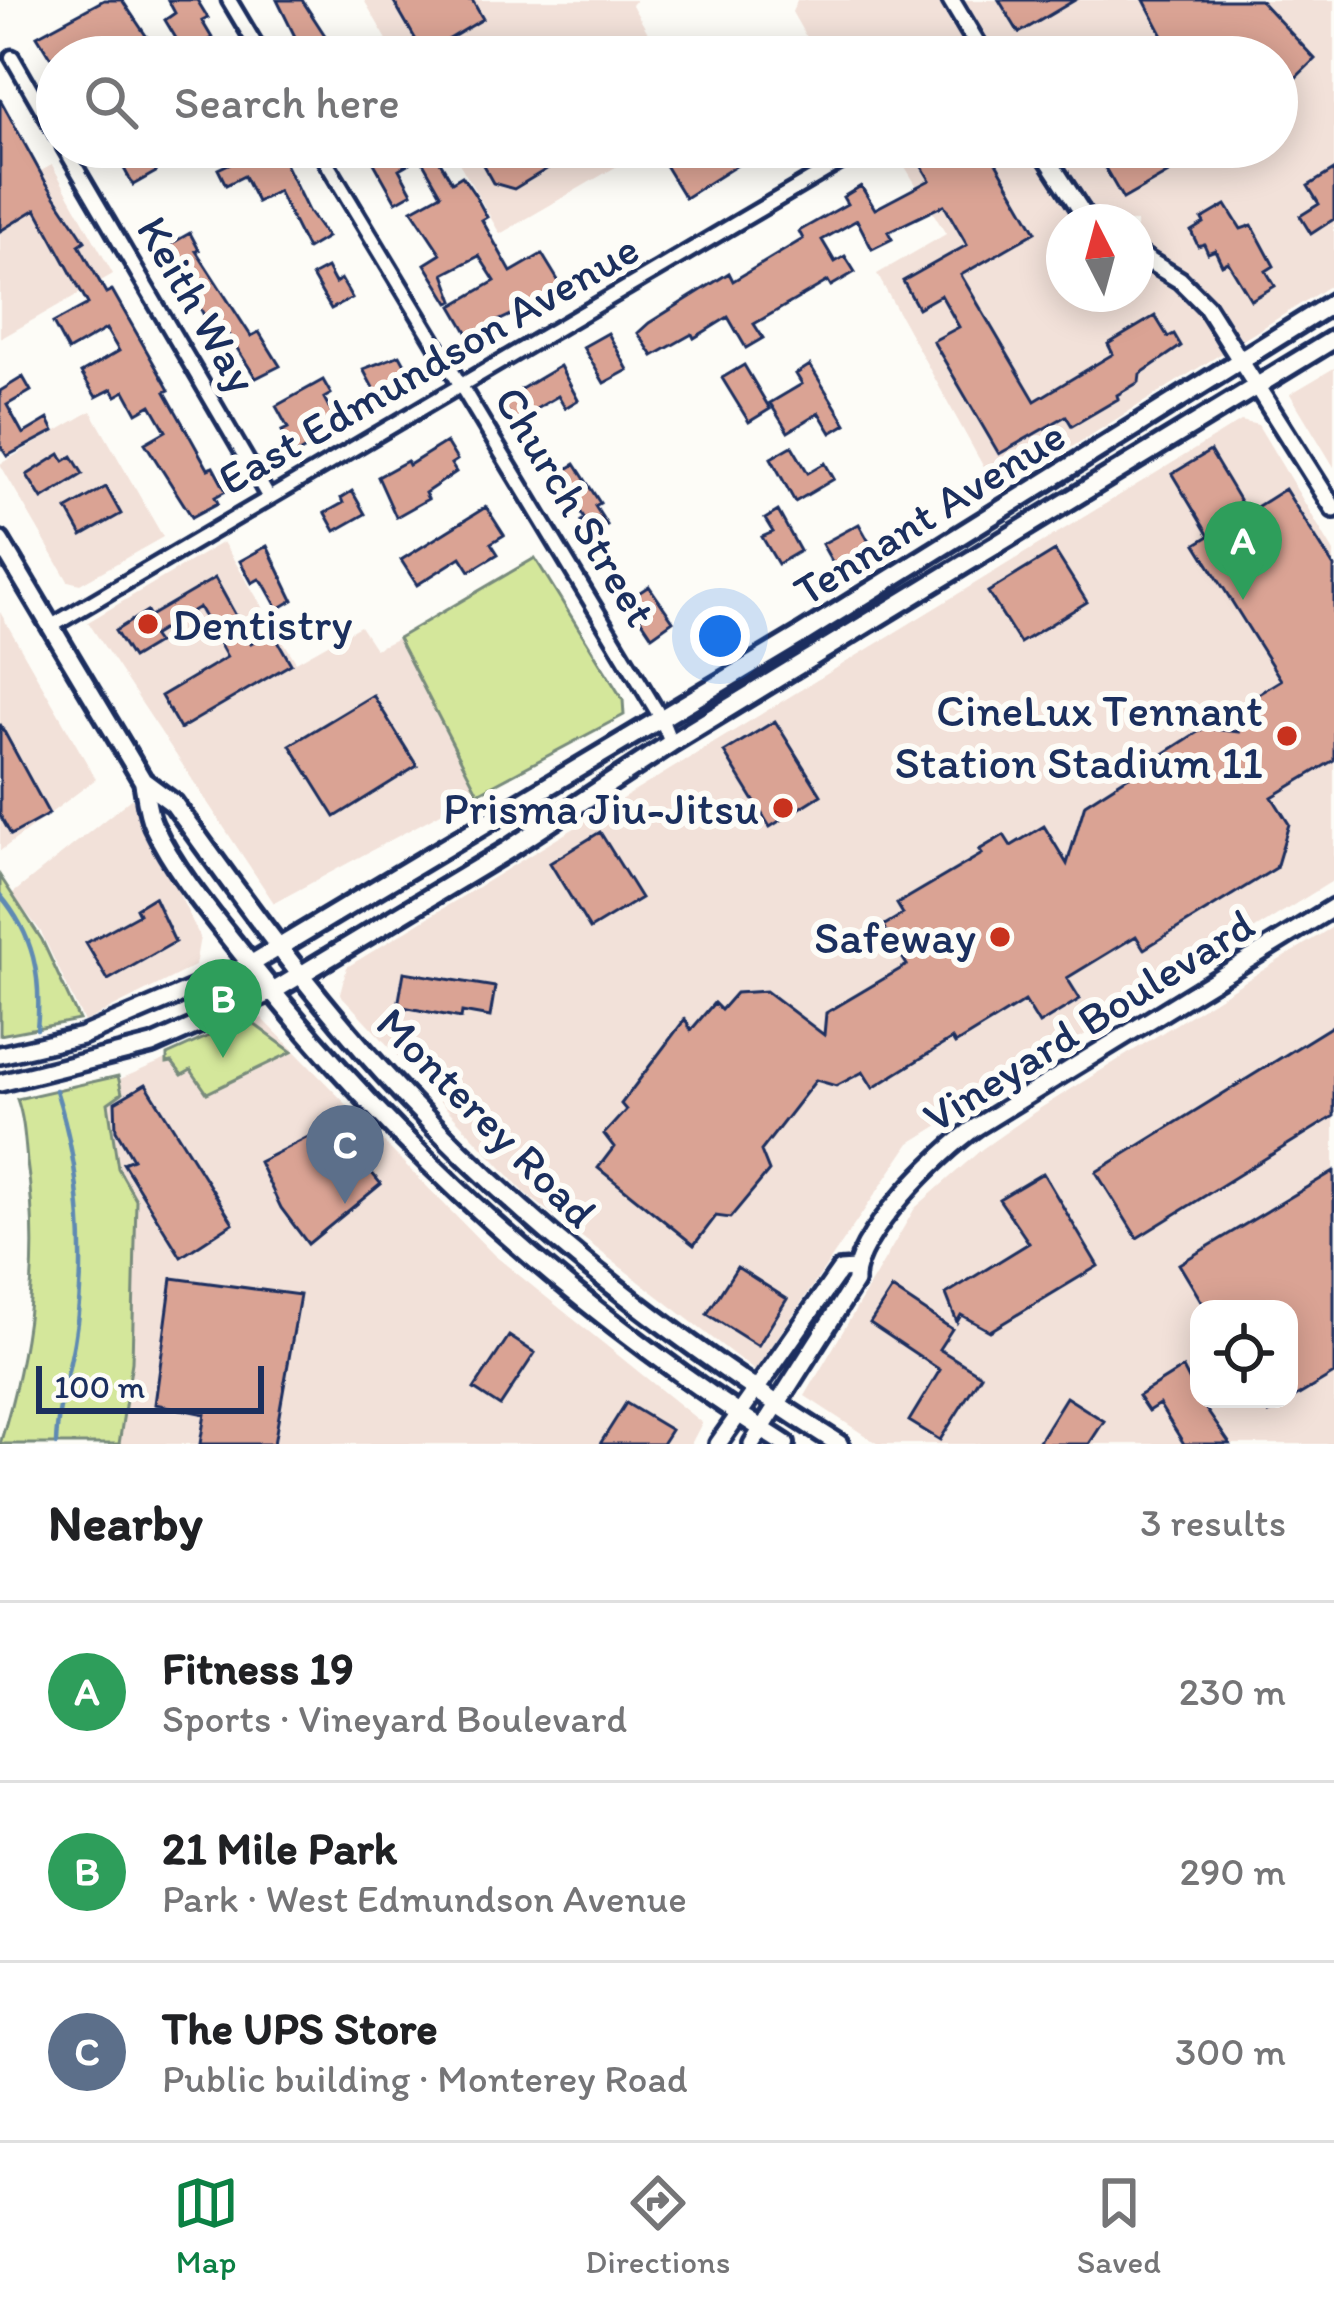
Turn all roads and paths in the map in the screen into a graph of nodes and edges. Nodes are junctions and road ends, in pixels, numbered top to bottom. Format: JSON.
{"nodes":[{"id":1,"x":229,"y":0,"type":"edge"},
{"id":2,"x":951,"y":0,"type":"edge"},
{"id":3,"x":250,"y":36,"type":"edge"},
{"id":4,"x":973,"y":36,"type":"edge"},
{"id":5,"x":11,"y":57,"type":"dead end"},
{"id":6,"x":36,"y":99,"type":"edge"},
{"id":7,"x":76,"y":168,"type":"edge"},
{"id":8,"x":330,"y":168,"type":"edge"},
{"id":9,"x":830,"y":168,"type":"edge"},
{"id":10,"x":1054,"y":168,"type":"edge"},
{"id":11,"x":1077,"y":204,"type":"edge"},
{"id":12,"x":1154,"y":264,"type":"edge"},
{"id":13,"x":1334,"y":302,"type":"edge"},
{"id":14,"x":1334,"y":339,"type":"edge"},
{"id":15,"x":1241,"y":362,"type":"junction"},
{"id":16,"x":461,"y":385,"type":"junction"},
{"id":17,"x":1256,"y":385,"type":"junction"},
{"id":18,"x":268,"y":498,"type":"junction"},
{"id":19,"x":1334,"y":509,"type":"edge"},
{"id":20,"x":0,"y":541,"type":"edge"},
{"id":21,"x":50,"y":627,"type":"junction"},
{"id":22,"x":661,"y":718,"type":"junction"},
{"id":23,"x":676,"y":740,"type":"junction"},
{"id":24,"x":143,"y":781,"type":"junction"},
{"id":25,"x":1334,"y":908,"type":"edge"},
{"id":26,"x":279,"y":949,"type":"junction"},
{"id":27,"x":250,"y":964,"type":"junction"},
{"id":28,"x":301,"y":976,"type":"junction"},
{"id":29,"x":272,"y":992,"type":"junction"},
{"id":30,"x":0,"y":1055,"type":"edge"},
{"id":31,"x":0,"y":1083,"type":"edge"},
{"id":32,"x":854,"y":1269,"type":"junction"},
{"id":33,"x":754,"y":1391,"type":"junction"},
{"id":34,"x":776,"y":1404,"type":"junction"},
{"id":35,"x":739,"y":1414,"type":"junction"},
{"id":36,"x":757,"y":1436,"type":"edge"},
{"id":37,"x":718,"y":1444,"type":"edge"},
{"id":38,"x":785,"y":1444,"type":"edge"},
{"id":39,"x":839,"y":1444,"type":"edge"}],
"edges":[{"from":1,"to":3,"type":"street"},
{"from":2,"to":4,"type":"street"},
{"from":5,"to":6,"type":"street"},
{"from":7,"to":18,"type":"street","name":"Keith Way"},
{"from":8,"to":16,"type":"street","name":"Church Street"},
{"from":9,"to":16,"type":"street","name":"East Edmundson Avenue"},
{"from":10,"to":11,"type":"street"},
{"from":12,"to":15,"type":"street"},
{"from":13,"to":15,"type":"main road","name":"Tennant Avenue"},
{"from":14,"to":17,"type":"main road","name":"Tennant Avenue"},
{"from":15,"to":17,"type":"street"},
{"from":15,"to":22,"type":"main road","name":"Tennant Avenue"},
{"from":16,"to":18,"type":"street","name":"East Edmundson Avenue"},
{"from":16,"to":22,"type":"street","name":"Church Street"},
{"from":17,"to":19,"type":"street"},
{"from":17,"to":23,"type":"main road","name":"Tennant Avenue"},
{"from":18,"to":21,"type":"street","name":"East Edmundson Avenue"},
{"from":20,"to":21,"type":"main road","name":"Monterey Road"},
{"from":21,"to":24,"type":"main road","name":"Monterey Road"},
{"from":22,"to":23,"type":"street","name":"Church Street"},
{"from":22,"to":26,"type":"main road","name":"Tennant Avenue"},
{"from":23,"to":28,"type":"main road","name":"Tennant Avenue"},
{"from":24,"to":26,"type":"main road","name":"Monterey Road"},
{"from":24,"to":27,"type":"main road","name":"Monterey Road"},
{"from":25,"to":32,"type":"street","name":"Vineyard Boulevard"},
{"from":26,"to":27,"type":"main road","name":"Tennant Avenue"},
{"from":26,"to":28,"type":"main road","name":"Monterey Road"},
{"from":27,"to":29,"type":"main road","name":"Monterey Road"},
{"from":27,"to":30,"type":"street"},
{"from":28,"to":29,"type":"main road","name":"Tennant Avenue"},
{"from":28,"to":33,"type":"main road","name":"Monterey Road"},
{"from":29,"to":31,"type":"street"},
{"from":29,"to":35,"type":"main road","name":"Monterey Road"},
{"from":32,"to":33,"type":"street","name":"Vineyard Boulevard"},
{"from":32,"to":34,"type":"street","name":"Vineyard Boulevard"},
{"from":33,"to":34,"type":"main road","name":"Monterey Road"},
{"from":33,"to":35,"type":"street","name":"Vineyard Boulevard"},
{"from":34,"to":36,"type":"street","name":"Vineyard Boulevard"},
{"from":34,"to":39,"type":"main road","name":"Monterey Road"},
{"from":35,"to":36,"type":"main road","name":"Monterey Road"},
{"from":35,"to":37,"type":"street","name":"Vineyard Boulevard"},
{"from":36,"to":38,"type":"main road","name":"Monterey Road"}]}
